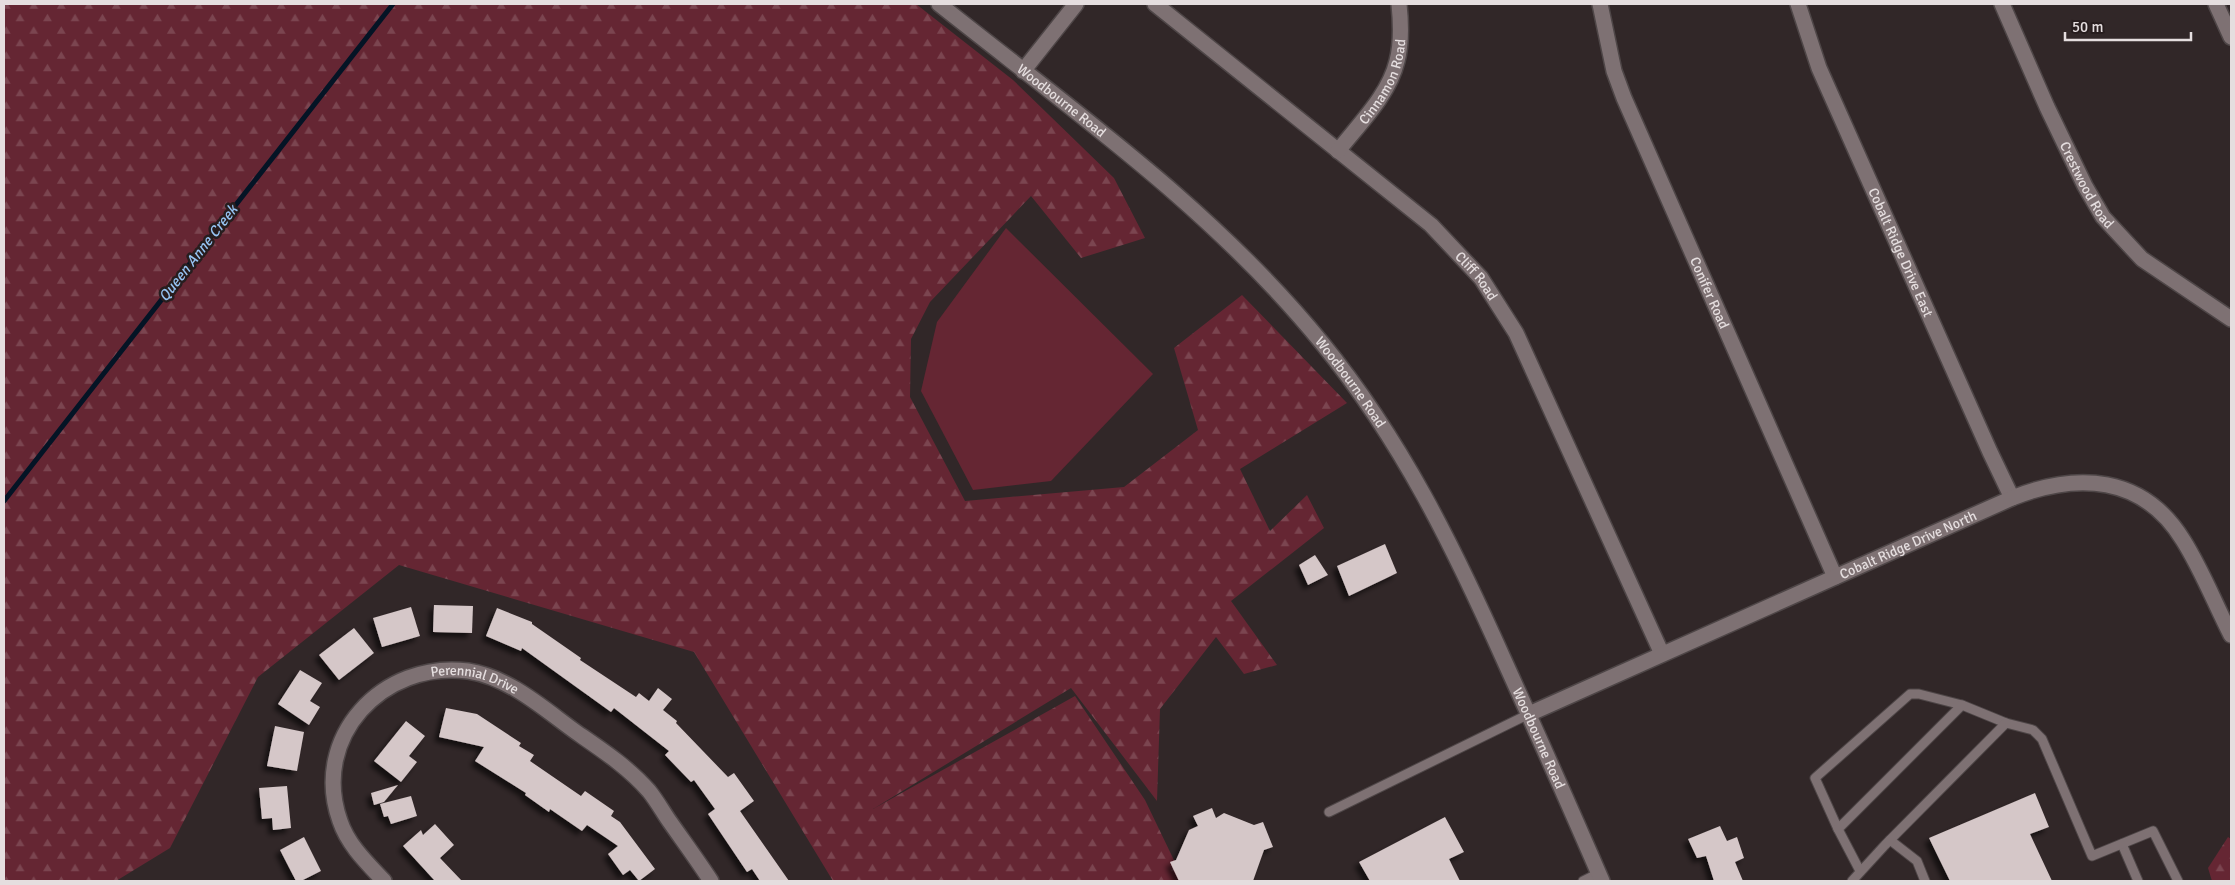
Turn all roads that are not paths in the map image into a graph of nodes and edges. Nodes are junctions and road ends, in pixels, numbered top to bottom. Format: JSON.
{"nodes":[{"id":1,"x":939,"y":4,"type":"edge"},
{"id":2,"x":1076,"y":4,"type":"edge"},
{"id":3,"x":1155,"y":4,"type":"edge"},
{"id":4,"x":1399,"y":4,"type":"edge"},
{"id":5,"x":1600,"y":4,"type":"edge"},
{"id":6,"x":1798,"y":4,"type":"edge"},
{"id":7,"x":2002,"y":4,"type":"edge"},
{"id":8,"x":2216,"y":4,"type":"edge"},
{"id":9,"x":2231,"y":37,"type":"edge"},
{"id":10,"x":1023,"y":71,"type":"junction"},
{"id":11,"x":1338,"y":151,"type":"junction"},
{"id":12,"x":2231,"y":319,"type":"edge"},
{"id":13,"x":2012,"y":498,"type":"junction"},
{"id":14,"x":1835,"y":577,"type":"junction"},
{"id":15,"x":2231,"y":635,"type":"edge"},
{"id":16,"x":1662,"y":654,"type":"junction"},
{"id":17,"x":1962,"y":706,"type":"junction"},
{"id":18,"x":1528,"y":714,"type":"junction"},
{"id":19,"x":2006,"y":723,"type":"junction"},
{"id":20,"x":1329,"y":812,"type":"dead end"},
{"id":21,"x":1838,"y":829,"type":"junction"},
{"id":22,"x":1890,"y":840,"type":"junction"},
{"id":23,"x":2122,"y":844,"type":"junction"},
{"id":24,"x":1860,"y":871,"type":"junction"},
{"id":25,"x":1601,"y":877,"type":"edge"},
{"id":26,"x":384,"y":881,"type":"edge"},
{"id":27,"x":711,"y":881,"type":"edge"},
{"id":28,"x":1583,"y":881,"type":"edge"},
{"id":29,"x":1852,"y":881,"type":"edge"},
{"id":30,"x":1925,"y":881,"type":"edge"},
{"id":31,"x":2138,"y":881,"type":"edge"},
{"id":32,"x":2178,"y":881,"type":"edge"}],
"edges":[{"from":1,"to":10,"type":"street","name":"Woodbourne Road"},
{"from":2,"to":10,"type":"street"},
{"from":3,"to":11,"type":"street","name":"Cliff Road"},
{"from":4,"to":11,"type":"street","name":"Cinnamon Road"},
{"from":5,"to":14,"type":"street","name":"Conifer Road"},
{"from":6,"to":13,"type":"street","name":"Cobalt Ridge Drive East"},
{"from":7,"to":12,"type":"street","name":"Crestwood Road"},
{"from":8,"to":9,"type":"street"},
{"from":10,"to":18,"type":"street","name":"Woodbourne Road"},
{"from":11,"to":16,"type":"street","name":"Cliff Road"},
{"from":13,"to":14,"type":"street","name":"Cobalt Ridge Drive North"},
{"from":13,"to":15,"type":"street","name":"Cobalt Ridge Drive North"},
{"from":14,"to":16,"type":"street","name":"Cobalt Ridge Drive North"},
{"from":16,"to":18,"type":"street","name":"Cobalt Ridge Drive North"},
{"from":17,"to":19,"type":"lane"},
{"from":17,"to":21,"type":"lane"},
{"from":17,"to":21,"type":"lane"},
{"from":18,"to":20,"type":"lane"},
{"from":18,"to":25,"type":"street","name":"Woodbourne Road"},
{"from":19,"to":22,"type":"lane"},
{"from":19,"to":23,"type":"lane"},
{"from":21,"to":24,"type":"lane"},
{"from":22,"to":24,"type":"lane"},
{"from":22,"to":30,"type":"lane"},
{"from":23,"to":31,"type":"lane"},
{"from":23,"to":32,"type":"lane"},
{"from":24,"to":29,"type":"lane"},
{"from":25,"to":28,"type":"lane"},
{"from":26,"to":27,"type":"street","name":"Perennial Drive"}]}
